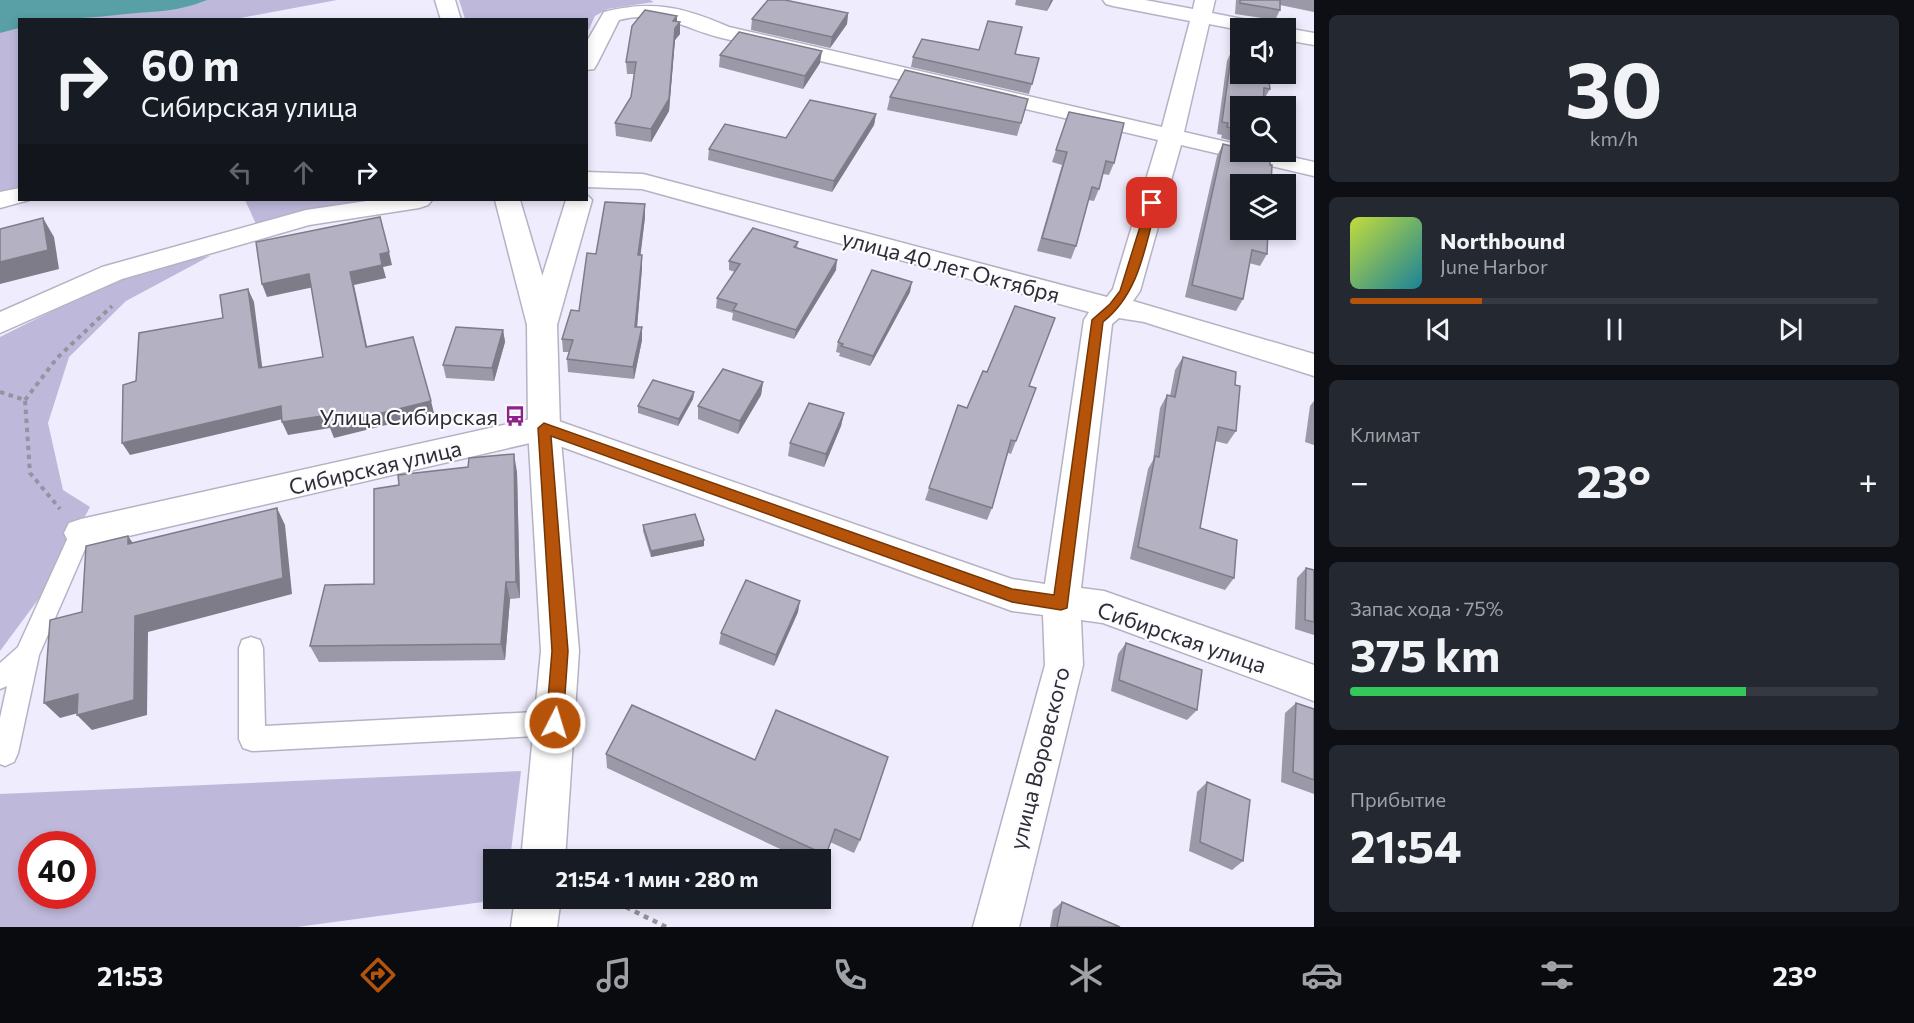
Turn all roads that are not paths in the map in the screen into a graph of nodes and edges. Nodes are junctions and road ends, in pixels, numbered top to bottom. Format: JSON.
{"nodes":[{"id":1,"x":445,"y":0,"type":"edge"},
{"id":2,"x":1113,"y":0,"type":"edge"},
{"id":3,"x":699,"y":1,"type":"edge"},
{"id":4,"x":1202,"y":8,"type":"edge"},
{"id":5,"x":678,"y":12,"type":"junction"},
{"id":6,"x":450,"y":18,"type":"edge"},
{"id":7,"x":1231,"y":18,"type":"edge"},
{"id":8,"x":1296,"y":36,"type":"edge"},
{"id":9,"x":1314,"y":39,"type":"edge"},
{"id":10,"x":588,"y":60,"type":"edge"},
{"id":11,"x":1171,"y":137,"type":"junction"},
{"id":12,"x":1314,"y":170,"type":"edge"},
{"id":13,"x":588,"y":179,"type":"edge"},
{"id":14,"x":18,"y":196,"type":"edge"},
{"id":15,"x":0,"y":200,"type":"edge"},
{"id":16,"x":413,"y":201,"type":"edge"},
{"id":17,"x":507,"y":201,"type":"edge"},
{"id":18,"x":579,"y":201,"type":"edge"},
{"id":19,"x":1114,"y":307,"type":"junction"},
{"id":20,"x":0,"y":323,"type":"edge"},
{"id":21,"x":542,"y":326,"type":"junction"},
{"id":22,"x":1314,"y":365,"type":"edge"},
{"id":23,"x":544,"y":428,"type":"junction"},
{"id":24,"x":81,"y":533,"type":"joint"},
{"id":25,"x":1061,"y":603,"type":"junction"},
{"id":26,"x":251,"y":648,"type":"dead end"},
{"id":27,"x":27,"y":656,"type":"junction"},
{"id":28,"x":0,"y":678,"type":"edge"},
{"id":29,"x":1314,"y":682,"type":"edge"},
{"id":30,"x":555,"y":723,"type":"junction"},
{"id":31,"x":5,"y":753,"type":"dead end"},
{"id":32,"x":544,"y":849,"type":"edge"},
{"id":33,"x":536,"y":909,"type":"edge"},
{"id":34,"x":534,"y":927,"type":"edge"},
{"id":35,"x":996,"y":927,"type":"edge"}],
"edges":[{"from":1,"to":6,"type":"street"},
{"from":2,"to":4,"type":"street"},
{"from":3,"to":5,"type":"street"},
{"from":4,"to":7,"type":"street"},
{"from":4,"to":11,"type":"street","name":"улица Воровского"},
{"from":5,"to":10,"type":"street"},
{"from":5,"to":11,"type":"street"},
{"from":8,"to":9,"type":"street"},
{"from":11,"to":12,"type":"street"},
{"from":11,"to":19,"type":"street","name":"улица Воровского"},
{"from":13,"to":19,"type":"street","name":"улица 40 лет Октября"},
{"from":14,"to":15,"type":"street"},
{"from":16,"to":20,"type":"street"},
{"from":17,"to":21,"type":"street"},
{"from":18,"to":21,"type":"street"},
{"from":19,"to":22,"type":"street","name":"улица 40 лет Октября"},
{"from":19,"to":25,"type":"street","name":"улица Воровского"},
{"from":21,"to":23,"type":"street"},
{"from":23,"to":24,"type":"street","name":"Сибирская улица"},
{"from":23,"to":25,"type":"street","name":"Сибирская улица"},
{"from":23,"to":30,"type":"street"},
{"from":24,"to":27,"type":"lane"},
{"from":25,"to":29,"type":"street","name":"Сибирская улица"},
{"from":25,"to":35,"type":"street","name":"улица Воровского"},
{"from":26,"to":30,"type":"lane"},
{"from":27,"to":28,"type":"lane"},
{"from":27,"to":31,"type":"lane"},
{"from":30,"to":32,"type":"street"},
{"from":33,"to":34,"type":"street"}]}
